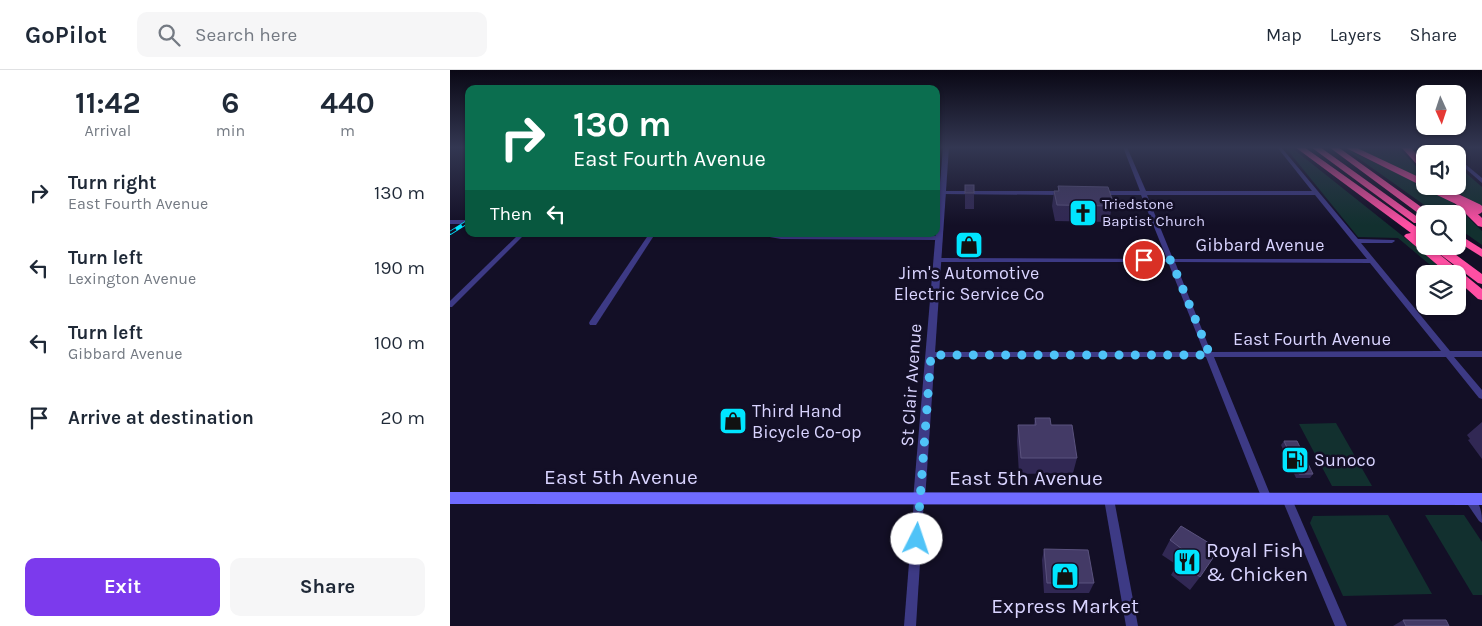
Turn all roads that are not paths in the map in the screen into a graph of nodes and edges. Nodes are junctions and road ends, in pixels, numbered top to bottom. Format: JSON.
{"nodes":[{"id":1,"x":944,"y":173,"type":"edge"},
{"id":2,"x":1136,"y":173,"type":"edge"},
{"id":3,"x":1300,"y":173,"type":"edge"},
{"id":4,"x":1334,"y":173,"type":"edge"},
{"id":5,"x":1351,"y":173,"type":"edge"},
{"id":6,"x":1369,"y":173,"type":"edge"},
{"id":7,"x":1402,"y":173,"type":"edge"},
{"id":8,"x":1416,"y":180,"type":"edge"},
{"id":9,"x":1346,"y":182,"type":"junction"},
{"id":10,"x":1098,"y":192,"type":"edge"},
{"id":11,"x":1144,"y":192,"type":"junction"},
{"id":12,"x":942,"y":193,"type":"junction"},
{"id":13,"x":1070,"y":193,"type":"edge"},
{"id":14,"x":1317,"y":193,"type":"junction"},
{"id":15,"x":1447,"y":195,"type":"edge"},
{"id":16,"x":1451,"y":195,"type":"edge"},
{"id":17,"x":1416,"y":207,"type":"edge"},
{"id":18,"x":1480,"y":210,"type":"edge"},
{"id":19,"x":1416,"y":220,"type":"edge"},
{"id":20,"x":450,"y":222,"type":"edge"},
{"id":21,"x":465,"y":222,"type":"edge"},
{"id":22,"x":1482,"y":222,"type":"edge"},
{"id":23,"x":940,"y":223,"type":"edge"},
{"id":24,"x":1416,"y":232,"type":"edge"},
{"id":25,"x":519,"y":237,"type":"edge"},
{"id":26,"x":650,"y":237,"type":"edge"},
{"id":27,"x":865,"y":237,"type":"edge"},
{"id":28,"x":939,"y":238,"type":"joint"},
{"id":29,"x":1356,"y":241,"type":"junction"},
{"id":30,"x":1392,"y":241,"type":"dead end"},
{"id":31,"x":1466,"y":243,"type":"edge"},
{"id":32,"x":1482,"y":254,"type":"edge"},
{"id":33,"x":1448,"y":255,"type":"edge"},
{"id":34,"x":1464,"y":255,"type":"edge"},
{"id":35,"x":938,"y":260,"type":"junction"},
{"id":36,"x":1171,"y":260,"type":"junction"},
{"id":37,"x":1372,"y":261,"type":"junction"},
{"id":38,"x":1444,"y":265,"type":"edge"},
{"id":39,"x":1482,"y":268,"type":"edge"},
{"id":40,"x":1482,"y":280,"type":"edge"},
{"id":41,"x":1466,"y":283,"type":"edge"},
{"id":42,"x":1482,"y":296,"type":"edge"},
{"id":43,"x":450,"y":305,"type":"edge"},
{"id":44,"x":593,"y":322,"type":"dead end"},
{"id":45,"x":1449,"y":354,"type":"junction"},
{"id":46,"x":1482,"y":354,"type":"edge"},
{"id":47,"x":931,"y":355,"type":"junction"},
{"id":48,"x":1210,"y":355,"type":"junction"},
{"id":49,"x":1482,"y":396,"type":"edge"},
{"id":50,"x":450,"y":498,"type":"edge"},
{"id":51,"x":1109,"y":499,"type":"junction"},
{"id":52,"x":1268,"y":499,"type":"junction"},
{"id":53,"x":1287,"y":499,"type":"junction"},
{"id":54,"x":1476,"y":499,"type":"edge"},
{"id":55,"x":920,"y":500,"type":"junction"},
{"id":56,"x":1482,"y":518,"type":"edge"},
{"id":57,"x":910,"y":626,"type":"edge"},
{"id":58,"x":1132,"y":626,"type":"edge"},
{"id":59,"x":1341,"y":626,"type":"edge"}],
"edges":[{"from":1,"to":12,"type":"street","name":"St Clair Avenue"},
{"from":2,"to":11,"type":"street"},
{"from":3,"to":14,"type":"street"},
{"from":4,"to":9,"type":"highway"},
{"from":5,"to":19,"type":"highway"},
{"from":6,"to":17,"type":"highway"},
{"from":7,"to":8,"type":"highway"},
{"from":9,"to":24,"type":"highway"},
{"from":9,"to":38,"type":"highway"},
{"from":10,"to":11,"type":"street"},
{"from":11,"to":14,"type":"street"},
{"from":11,"to":36,"type":"street"},
{"from":12,"to":13,"type":"street"},
{"from":12,"to":23,"type":"street","name":"St Clair Avenue"},
{"from":14,"to":29,"type":"street"},
{"from":15,"to":22,"type":"highway"},
{"from":16,"to":18,"type":"highway","bridge":true},
{"from":20,"to":21,"type":"street"},
{"from":25,"to":43,"type":"street"},
{"from":26,"to":44,"type":"street"},
{"from":27,"to":28,"type":"street"},
{"from":28,"to":35,"type":"street","name":"St Clair Avenue"},
{"from":29,"to":30,"type":"street"},
{"from":29,"to":37,"type":"street"},
{"from":31,"to":32,"type":"highway"},
{"from":33,"to":40,"type":"highway"},
{"from":34,"to":39,"type":"highway"},
{"from":35,"to":36,"type":"street","name":"Gibbard Avenue"},
{"from":35,"to":47,"type":"street","name":"St Clair Avenue"},
{"from":36,"to":37,"type":"street","name":"Gibbard Avenue"},
{"from":36,"to":48,"type":"street"},
{"from":37,"to":45,"type":"street"},
{"from":41,"to":42,"type":"highway"},
{"from":45,"to":46,"type":"street","name":"East Fourth Avenue"},
{"from":45,"to":48,"type":"street","name":"East Fourth Avenue"},
{"from":45,"to":49,"type":"street"},
{"from":47,"to":48,"type":"street","name":"East Fourth Avenue"},
{"from":47,"to":55,"type":"street","name":"St Clair Avenue"},
{"from":48,"to":52,"type":"street"},
{"from":50,"to":55,"type":"main road","name":"East 5th Avenue"},
{"from":51,"to":52,"type":"main road","name":"East 5th Avenue"},
{"from":51,"to":55,"type":"main road","name":"East 5th Avenue"},
{"from":51,"to":58,"type":"street"},
{"from":52,"to":53,"type":"main road","name":"East 5th Avenue"},
{"from":53,"to":54,"type":"main road","name":"East 5th Avenue"},
{"from":53,"to":59,"type":"street"},
{"from":54,"to":56,"type":"street"},
{"from":55,"to":57,"type":"street","name":"St Clair Avenue"}]}
